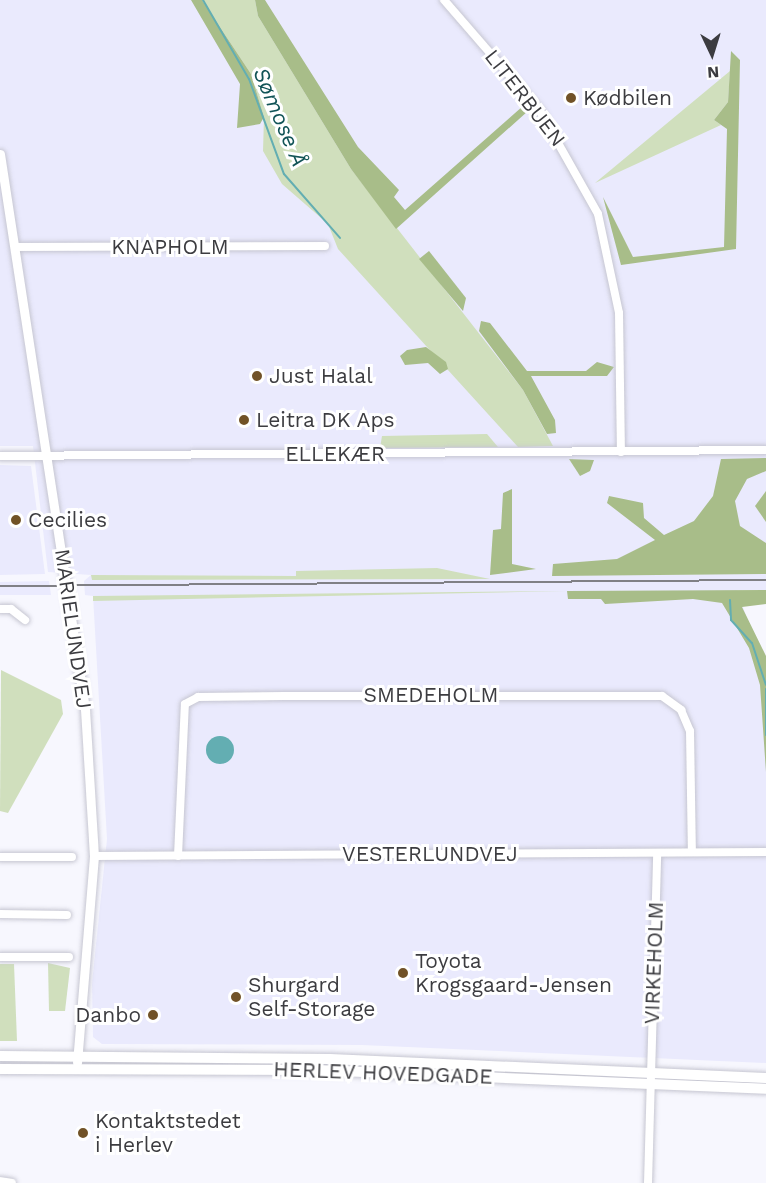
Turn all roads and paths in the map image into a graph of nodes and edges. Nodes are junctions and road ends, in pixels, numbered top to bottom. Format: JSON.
{"nodes":[{"id":1,"x":444,"y":0,"type":"edge"},
{"id":2,"x":0,"y":154,"type":"edge"},
{"id":3,"x":325,"y":246,"type":"dead end"},
{"id":4,"x":15,"y":247,"type":"junction"},
{"id":5,"x":766,"y":450,"type":"edge"},
{"id":6,"x":621,"y":452,"type":"junction"},
{"id":7,"x":48,"y":455,"type":"junction"},
{"id":8,"x":0,"y":456,"type":"edge"},
{"id":9,"x":0,"y":609,"type":"edge"},
{"id":10,"x":25,"y":620,"type":"dead end"},
{"id":11,"x":692,"y":852,"type":"junction"},
{"id":12,"x":766,"y":852,"type":"edge"},
{"id":13,"x":657,"y":853,"type":"junction"},
{"id":14,"x":94,"y":856,"type":"junction"},
{"id":15,"x":178,"y":856,"type":"junction"},
{"id":16,"x":0,"y":857,"type":"edge"},
{"id":17,"x":72,"y":857,"type":"dead end"},
{"id":18,"x":0,"y":914,"type":"edge"},
{"id":19,"x":67,"y":915,"type":"dead end"},
{"id":20,"x":0,"y":957,"type":"edge"},
{"id":21,"x":69,"y":957,"type":"dead end"},
{"id":22,"x":0,"y":1056,"type":"edge"},
{"id":23,"x":77,"y":1056,"type":"junction"},
{"id":24,"x":0,"y":1068,"type":"edge"},
{"id":25,"x":78,"y":1071,"type":"junction"},
{"id":26,"x":651,"y":1072,"type":"junction"},
{"id":27,"x":766,"y":1078,"type":"edge"},
{"id":28,"x":650,"y":1086,"type":"junction"},
{"id":29,"x":766,"y":1089,"type":"edge"},
{"id":30,"x":0,"y":1181,"type":"edge"},
{"id":31,"x":12,"y":1183,"type":"edge"},
{"id":32,"x":648,"y":1183,"type":"edge"}],
"edges":[{"from":1,"to":6,"type":"street","name":"LITERBUEN"},
{"from":2,"to":4,"type":"street","name":"MARIELUNDVEJ"},
{"from":3,"to":4,"type":"street","name":"KNAPHOLM"},
{"from":4,"to":7,"type":"street","name":"MARIELUNDVEJ"},
{"from":5,"to":6,"type":"street","name":"ELLEKÆR"},
{"from":6,"to":7,"type":"street","name":"ELLEKÆR"},
{"from":7,"to":8,"type":"street","name":"ELLEKÆR"},
{"from":7,"to":14,"type":"street","name":"MARIELUNDVEJ"},
{"from":9,"to":10,"type":"street"},
{"from":11,"to":12,"type":"street","name":"VESTERLUNDVEJ"},
{"from":11,"to":13,"type":"street","name":"VESTERLUNDVEJ"},
{"from":11,"to":15,"type":"street","name":"SMEDEHOLM"},
{"from":13,"to":15,"type":"street","name":"VESTERLUNDVEJ"},
{"from":13,"to":26,"type":"street","name":"VIRKEHOLM"},
{"from":14,"to":15,"type":"street","name":"VESTERLUNDVEJ"},
{"from":14,"to":23,"type":"street","name":"MARIELUNDVEJ"},
{"from":16,"to":17,"type":"street"},
{"from":18,"to":19,"type":"street"},
{"from":20,"to":21,"type":"street"},
{"from":22,"to":23,"type":"main road","name":"HERLEV HOVEDGADE"},
{"from":23,"to":25,"type":"street","name":"MARIELUNDVEJ"},
{"from":23,"to":26,"type":"main road","name":"HERLEV HOVEDGADE"},
{"from":24,"to":25,"type":"main road","name":"HERLEV HOVEDGADE"},
{"from":25,"to":28,"type":"main road","name":"HERLEV HOVEDGADE"},
{"from":26,"to":27,"type":"main road","name":"HERLEV HOVEDGADE"},
{"from":26,"to":28,"type":"street","name":"VIRKEHOLM"},
{"from":28,"to":29,"type":"main road","name":"HERLEV HOVEDGADE"},
{"from":28,"to":32,"type":"street","name":"VIRKEHOLM"},
{"from":30,"to":31,"type":"street"}]}
